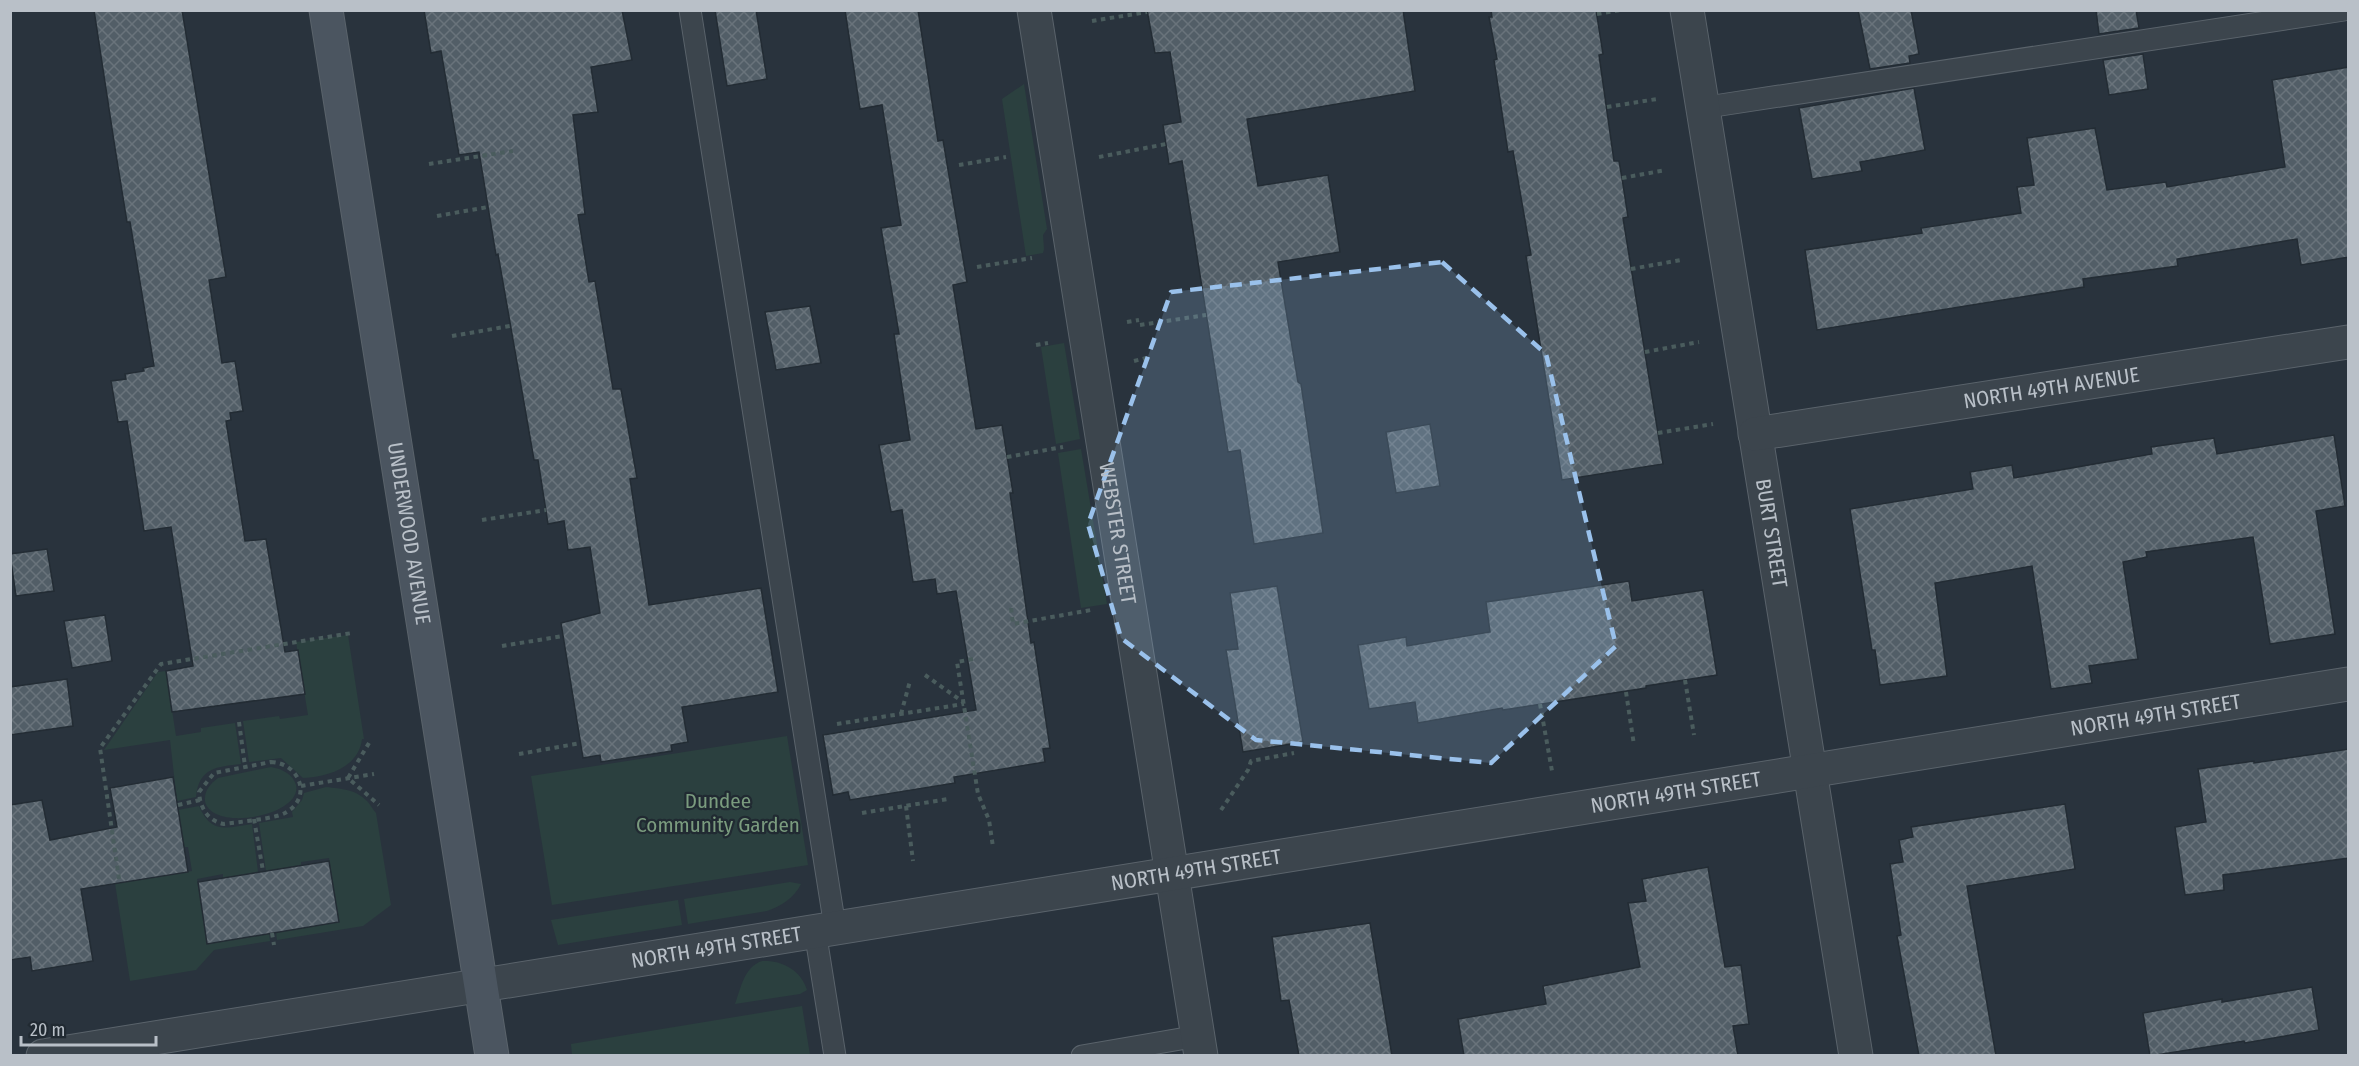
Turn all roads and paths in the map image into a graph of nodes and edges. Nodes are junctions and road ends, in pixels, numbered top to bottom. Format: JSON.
{"nodes":[{"id":1,"x":326,"y":10,"type":"edge"},
{"id":2,"x":690,"y":10,"type":"edge"},
{"id":3,"x":1034,"y":10,"type":"edge"},
{"id":4,"x":1621,"y":10,"type":"edge"},
{"id":5,"x":1687,"y":10,"type":"edge"},
{"id":6,"x":2344,"y":10,"type":"edge"},
{"id":7,"x":1147,"y":12,"type":"edge"},
{"id":8,"x":1597,"y":14,"type":"dead end"},
{"id":9,"x":1092,"y":21,"type":"dead end"},
{"id":10,"x":1657,"y":99,"type":"dead end"},
{"id":11,"x":1607,"y":107,"type":"dead end"},
{"id":12,"x":1701,"y":108,"type":"junction"},
{"id":13,"x":1166,"y":144,"type":"dead end"},
{"id":14,"x":513,"y":151,"type":"dead end"},
{"id":15,"x":1006,"y":157,"type":"dead end"},
{"id":16,"x":1095,"y":157,"type":"dead end"},
{"id":17,"x":429,"y":164,"type":"dead end"},
{"id":18,"x":959,"y":165,"type":"dead end"},
{"id":19,"x":1666,"y":170,"type":"dead end"},
{"id":20,"x":1622,"y":178,"type":"dead end"},
{"id":21,"x":488,"y":207,"type":"dead end"},
{"id":22,"x":437,"y":216,"type":"dead end"},
{"id":23,"x":1041,"y":257,"type":"dead end"},
{"id":24,"x":1681,"y":260,"type":"dead end"},
{"id":25,"x":977,"y":267,"type":"dead end"},
{"id":26,"x":1631,"y":269,"type":"dead end"},
{"id":27,"x":1206,"y":315,"type":"dead end"},
{"id":28,"x":1127,"y":322,"type":"dead end"},
{"id":29,"x":510,"y":326,"type":"dead end"},
{"id":30,"x":452,"y":336,"type":"dead end"},
{"id":31,"x":1706,"y":341,"type":"dead end"},
{"id":32,"x":2349,"y":342,"type":"edge"},
{"id":33,"x":1645,"y":352,"type":"dead end"},
{"id":34,"x":1146,"y":358,"type":"dead end"},
{"id":35,"x":1134,"y":361,"type":"dead end"},
{"id":36,"x":1715,"y":423,"type":"dead end"},
{"id":37,"x":1658,"y":433,"type":"dead end"},
{"id":38,"x":1755,"y":434,"type":"junction"},
{"id":39,"x":1039,"y":451,"type":"dead end"},
{"id":40,"x":1007,"y":458,"type":"dead end"},
{"id":41,"x":546,"y":510,"type":"dead end"},
{"id":42,"x":482,"y":520,"type":"dead end"},
{"id":43,"x":1011,"y":608,"type":"dead end"},
{"id":44,"x":1073,"y":613,"type":"dead end"},
{"id":45,"x":352,"y":633,"type":"dead end"},
{"id":46,"x":563,"y":636,"type":"dead end"},
{"id":47,"x":502,"y":646,"type":"dead end"},
{"id":48,"x":973,"y":659,"type":"dead end"},
{"id":49,"x":925,"y":675,"type":"dead end"},
{"id":50,"x":1685,"y":680,"type":"dead end"},
{"id":51,"x":910,"y":681,"type":"dead end"},
{"id":52,"x":2349,"y":684,"type":"edge"},
{"id":53,"x":1626,"y":692,"type":"dead end"},
{"id":54,"x":963,"y":703,"type":"junction"},
{"id":55,"x":1540,"y":704,"type":"dead end"},
{"id":56,"x":900,"y":714,"type":"junction"},
{"id":57,"x":239,"y":722,"type":"dead end"},
{"id":58,"x":833,"y":724,"type":"dead end"},
{"id":59,"x":1694,"y":735,"type":"dead end"},
{"id":60,"x":369,"y":743,"type":"dead end"},
{"id":61,"x":581,"y":743,"type":"dead end"},
{"id":62,"x":1634,"y":745,"type":"dead end"},
{"id":63,"x":1294,"y":753,"type":"dead end"},
{"id":64,"x":519,"y":754,"type":"dead end"},
{"id":65,"x":245,"y":766,"type":"junction"},
{"id":66,"x":1809,"y":770,"type":"junction"},
{"id":67,"x":374,"y":774,"type":"dead end"},
{"id":68,"x":1552,"y":774,"type":"dead end"},
{"id":69,"x":348,"y":778,"type":"junction"},
{"id":70,"x":301,"y":786,"type":"junction"},
{"id":71,"x":200,"y":800,"type":"junction"},
{"id":72,"x":948,"y":800,"type":"dead end"},
{"id":73,"x":178,"y":805,"type":"dead end"},
{"id":74,"x":379,"y":805,"type":"dead end"},
{"id":75,"x":906,"y":806,"type":"junction"},
{"id":76,"x":1221,"y":810,"type":"dead end"},
{"id":77,"x":862,"y":813,"type":"dead end"},
{"id":78,"x":254,"y":819,"type":"junction"},
{"id":79,"x":993,"y":847,"type":"dead end"},
{"id":80,"x":913,"y":861,"type":"dead end"},
{"id":81,"x":263,"y":871,"type":"dead end"},
{"id":82,"x":1172,"y":875,"type":"junction"},
{"id":83,"x":119,"y":879,"type":"dead end"},
{"id":84,"x":825,"y":929,"type":"junction"},
{"id":85,"x":273,"y":933,"type":"dead end"},
{"id":86,"x":274,"y":945,"type":"dead end"},
{"id":87,"x":480,"y":984,"type":"junction"},
{"id":88,"x":1199,"y":1046,"type":"edge"},
{"id":89,"x":127,"y":1049,"type":"edge"},
{"id":90,"x":44,"y":1056,"type":"edge"},
{"id":91,"x":492,"y":1056,"type":"edge"},
{"id":92,"x":835,"y":1056,"type":"edge"},
{"id":93,"x":1082,"y":1056,"type":"edge"},
{"id":94,"x":1856,"y":1056,"type":"edge"}],
"edges":[{"from":1,"to":87,"type":"main road","name":"UNDERWOOD AVENUE"},
{"from":2,"to":84,"type":"lane"},
{"from":3,"to":82,"type":"street","name":"WEBSTER STREET"},
{"from":4,"to":8,"type":"path"},
{"from":5,"to":12,"type":"street","name":"BURT STREET"},
{"from":6,"to":12,"type":"lane"},
{"from":7,"to":9,"type":"path"},
{"from":10,"to":11,"type":"path"},
{"from":12,"to":38,"type":"street","name":"BURT STREET"},
{"from":13,"to":16,"type":"path"},
{"from":14,"to":17,"type":"path"},
{"from":15,"to":18,"type":"path"},
{"from":19,"to":20,"type":"path"},
{"from":21,"to":22,"type":"path"},
{"from":23,"to":25,"type":"path"},
{"from":24,"to":26,"type":"path"},
{"from":27,"to":28,"type":"path"},
{"from":29,"to":30,"type":"path"},
{"from":31,"to":33,"type":"path"},
{"from":32,"to":38,"type":"street","name":"NORTH 49TH AVENUE"},
{"from":34,"to":35,"type":"path"},
{"from":36,"to":37,"type":"path"},
{"from":38,"to":66,"type":"street","name":"BURT STREET"},
{"from":39,"to":40,"type":"path"},
{"from":41,"to":42,"type":"path"},
{"from":43,"to":44,"type":"path"},
{"from":45,"to":83,"type":"path"},
{"from":46,"to":47,"type":"path"},
{"from":48,"to":54,"type":"path"},
{"from":49,"to":54,"type":"path"},
{"from":50,"to":59,"type":"path"},
{"from":51,"to":56,"type":"path"},
{"from":52,"to":66,"type":"street","name":"NORTH 49TH STREET"},
{"from":53,"to":62,"type":"path"},
{"from":54,"to":56,"type":"path"},
{"from":54,"to":79,"type":"path"},
{"from":55,"to":68,"type":"path"},
{"from":56,"to":58,"type":"path"},
{"from":57,"to":65,"type":"path"},
{"from":60,"to":69,"type":"path"},
{"from":61,"to":64,"type":"path"},
{"from":63,"to":76,"type":"path"},
{"from":65,"to":70,"type":"path"},
{"from":65,"to":71,"type":"path"},
{"from":66,"to":82,"type":"street","name":"NORTH 49TH STREET"},
{"from":66,"to":94,"type":"street","name":"BURT STREET"},
{"from":67,"to":69,"type":"path"},
{"from":69,"to":70,"type":"path"},
{"from":69,"to":74,"type":"path"},
{"from":70,"to":78,"type":"path"},
{"from":71,"to":73,"type":"path"},
{"from":71,"to":78,"type":"path"},
{"from":72,"to":75,"type":"path"},
{"from":75,"to":77,"type":"path"},
{"from":75,"to":80,"type":"path"},
{"from":78,"to":81,"type":"path"},
{"from":82,"to":84,"type":"street","name":"NORTH 49TH STREET"},
{"from":82,"to":88,"type":"street","name":"WEBSTER STREET"},
{"from":84,"to":87,"type":"street","name":"NORTH 49TH STREET"},
{"from":84,"to":92,"type":"lane"},
{"from":85,"to":86,"type":"path"},
{"from":87,"to":89,"type":"street","name":"NORTH 49TH STREET"},
{"from":87,"to":91,"type":"main road","name":"UNDERWOOD AVENUE"},
{"from":88,"to":93,"type":"lane"},
{"from":89,"to":90,"type":"street","name":"NORTH 49TH STREET"}]}
